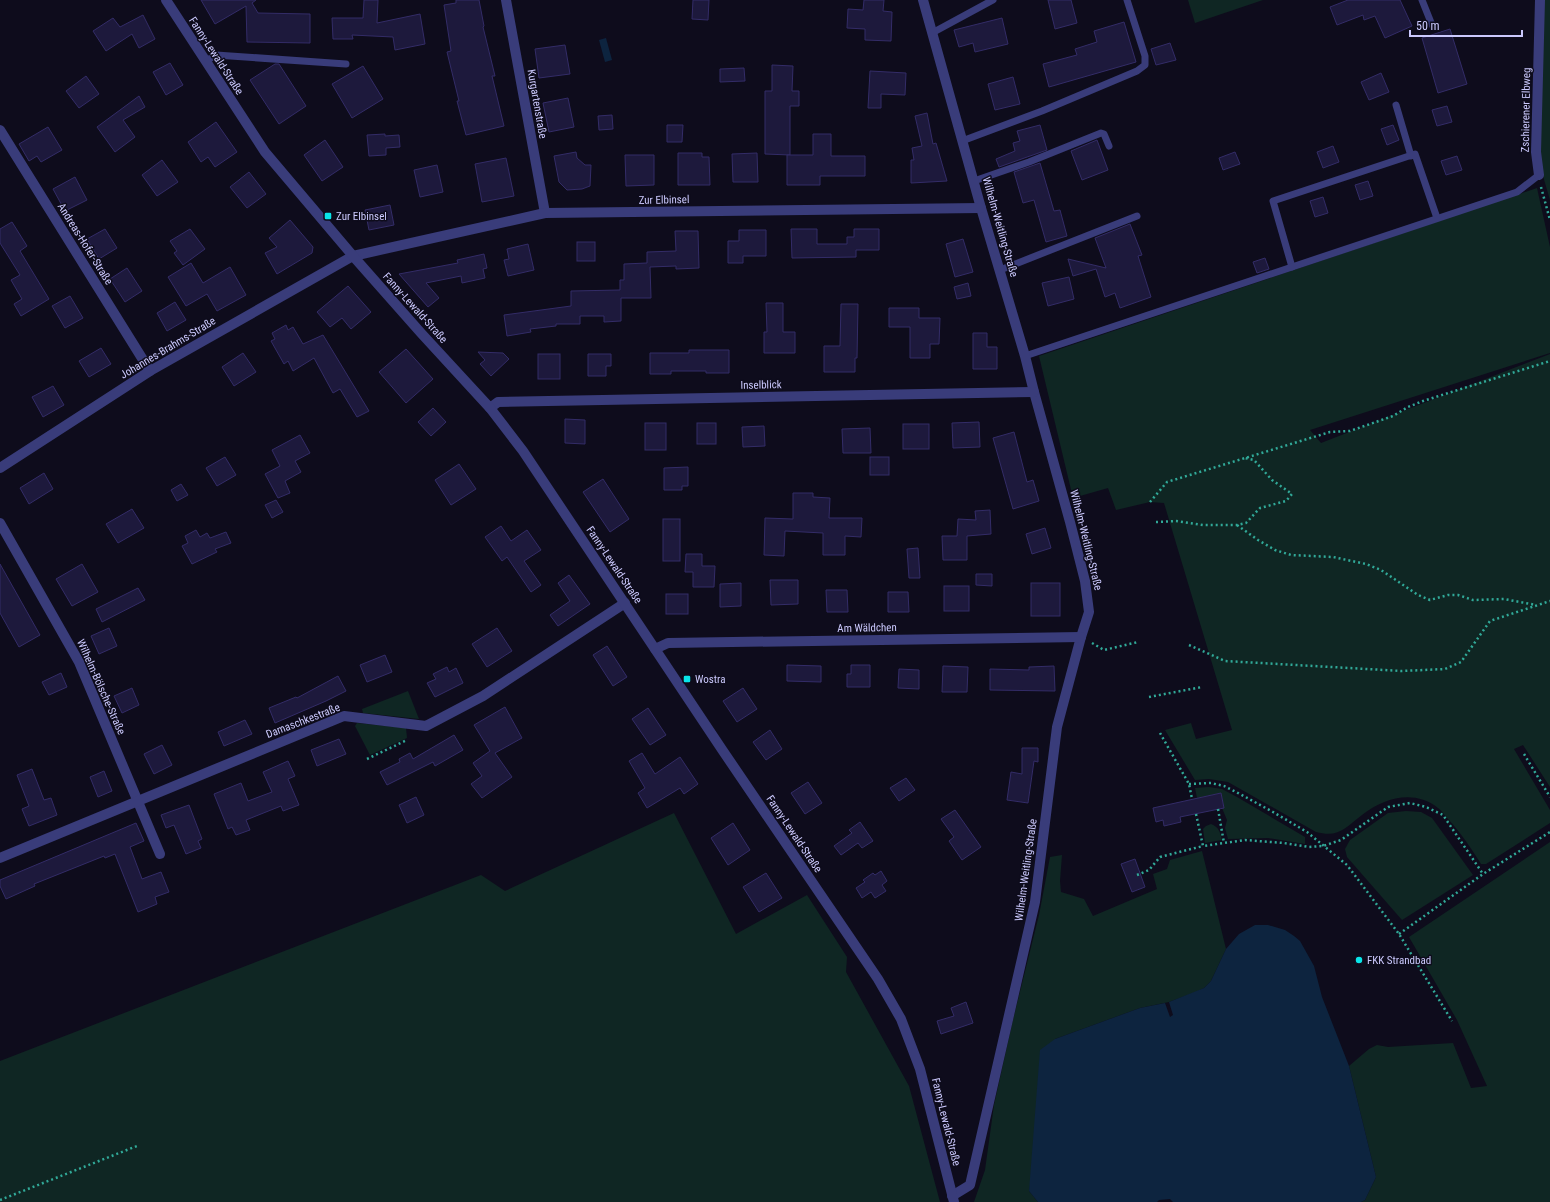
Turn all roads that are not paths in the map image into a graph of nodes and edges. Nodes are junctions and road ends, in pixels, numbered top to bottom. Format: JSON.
{"nodes":[{"id":1,"x":166,"y":0,"type":"edge"},
{"id":2,"x":506,"y":0,"type":"edge"},
{"id":3,"x":923,"y":0,"type":"edge"},
{"id":4,"x":993,"y":0,"type":"edge"},
{"id":5,"x":1126,"y":0,"type":"edge"},
{"id":6,"x":1422,"y":0,"type":"edge"},
{"id":7,"x":1540,"y":0,"type":"edge"},
{"id":8,"x":1432,"y":25,"type":"dead end"},
{"id":9,"x":932,"y":33,"type":"junction"},
{"id":10,"x":206,"y":61,"type":"junction"},
{"id":11,"x":346,"y":64,"type":"dead end"},
{"id":12,"x":1396,"y":105,"type":"dead end"},
{"id":13,"x":0,"y":130,"type":"edge"},
{"id":14,"x":962,"y":141,"type":"junction"},
{"id":15,"x":1109,"y":146,"type":"dead end"},
{"id":16,"x":1411,"y":156,"type":"junction"},
{"id":17,"x":1538,"y":175,"type":"joint"},
{"id":18,"x":974,"y":181,"type":"junction"},
{"id":19,"x":981,"y":208,"type":"junction"},
{"id":20,"x":545,"y":213,"type":"junction"},
{"id":21,"x":1137,"y":216,"type":"dead end"},
{"id":22,"x":1438,"y":218,"type":"junction"},
{"id":23,"x":353,"y":256,"type":"junction"},
{"id":24,"x":1292,"y":267,"type":"junction"},
{"id":25,"x":1000,"y":270,"type":"junction"},
{"id":26,"x":1025,"y":356,"type":"junction"},
{"id":27,"x":150,"y":371,"type":"junction"},
{"id":28,"x":1034,"y":392,"type":"junction"},
{"id":29,"x":490,"y":408,"type":"junction"},
{"id":30,"x":0,"y":468,"type":"edge"},
{"id":31,"x":0,"y":523,"type":"edge"},
{"id":32,"x":625,"y":603,"type":"junction"},
{"id":33,"x":1081,"y":637,"type":"junction"},
{"id":34,"x":655,"y":649,"type":"junction"},
{"id":35,"x":138,"y":802,"type":"junction"},
{"id":36,"x":160,"y":854,"type":"dead end"},
{"id":37,"x":0,"y":858,"type":"edge"},
{"id":38,"x":953,"y":1199,"type":"edge"}],
"edges":[{"from":1,"to":10,"type":"street","name":"Fanny-Lewald-Straße"},
{"from":2,"to":20,"type":"street","name":"Kurgartenstraße"},
{"from":3,"to":9,"type":"street","name":"Wilhelm-Weitling-Straße"},
{"from":4,"to":9,"type":"lane"},
{"from":5,"to":14,"type":"lane"},
{"from":6,"to":8,"type":"lane"},
{"from":7,"to":17,"type":"street","name":"Zschierener Elbweg"},
{"from":9,"to":14,"type":"street","name":"Wilhelm-Weitling-Straße"},
{"from":10,"to":11,"type":"lane"},
{"from":10,"to":23,"type":"street","name":"Fanny-Lewald-Straße"},
{"from":12,"to":16,"type":"lane"},
{"from":13,"to":27,"type":"street","name":"Andreas-Hofer-Straße"},
{"from":14,"to":18,"type":"street","name":"Wilhelm-Weitling-Straße"},
{"from":15,"to":18,"type":"lane"},
{"from":16,"to":22,"type":"lane"},
{"from":16,"to":24,"type":"lane"},
{"from":17,"to":22,"type":"lane"},
{"from":18,"to":19,"type":"street","name":"Wilhelm-Weitling-Straße"},
{"from":19,"to":20,"type":"street","name":"Zur Elbinsel"},
{"from":19,"to":25,"type":"street","name":"Wilhelm-Weitling-Straße"},
{"from":20,"to":23,"type":"street","name":"Zur Elbinsel"},
{"from":21,"to":25,"type":"lane"},
{"from":22,"to":24,"type":"lane"},
{"from":23,"to":27,"type":"street","name":"Johannes-Brahms-Straße"},
{"from":23,"to":29,"type":"street","name":"Fanny-Lewald-Straße"},
{"from":24,"to":26,"type":"lane"},
{"from":25,"to":26,"type":"street","name":"Wilhelm-Weitling-Straße"},
{"from":26,"to":28,"type":"street","name":"Wilhelm-Weitling-Straße"},
{"from":27,"to":30,"type":"street","name":"Johannes-Brahms-Straße"},
{"from":28,"to":29,"type":"street","name":"Inselblick"},
{"from":28,"to":33,"type":"street","name":"Wilhelm-Weitling-Straße"},
{"from":29,"to":32,"type":"street","name":"Fanny-Lewald-Straße"},
{"from":31,"to":35,"type":"street","name":"Wilhelm-Bölsche-Straße"},
{"from":32,"to":34,"type":"street","name":"Fanny-Lewald-Straße"},
{"from":32,"to":35,"type":"street","name":"Damaschkestraße"},
{"from":33,"to":34,"type":"street","name":"Am Wäldchen"},
{"from":33,"to":38,"type":"street","name":"Wilhelm-Weitling-Straße"},
{"from":34,"to":38,"type":"street","name":"Fanny-Lewald-Straße"},
{"from":35,"to":36,"type":"street","name":"Wilhelm-Bölsche-Straße"},
{"from":35,"to":37,"type":"street","name":"Damaschkestraße"}]}
